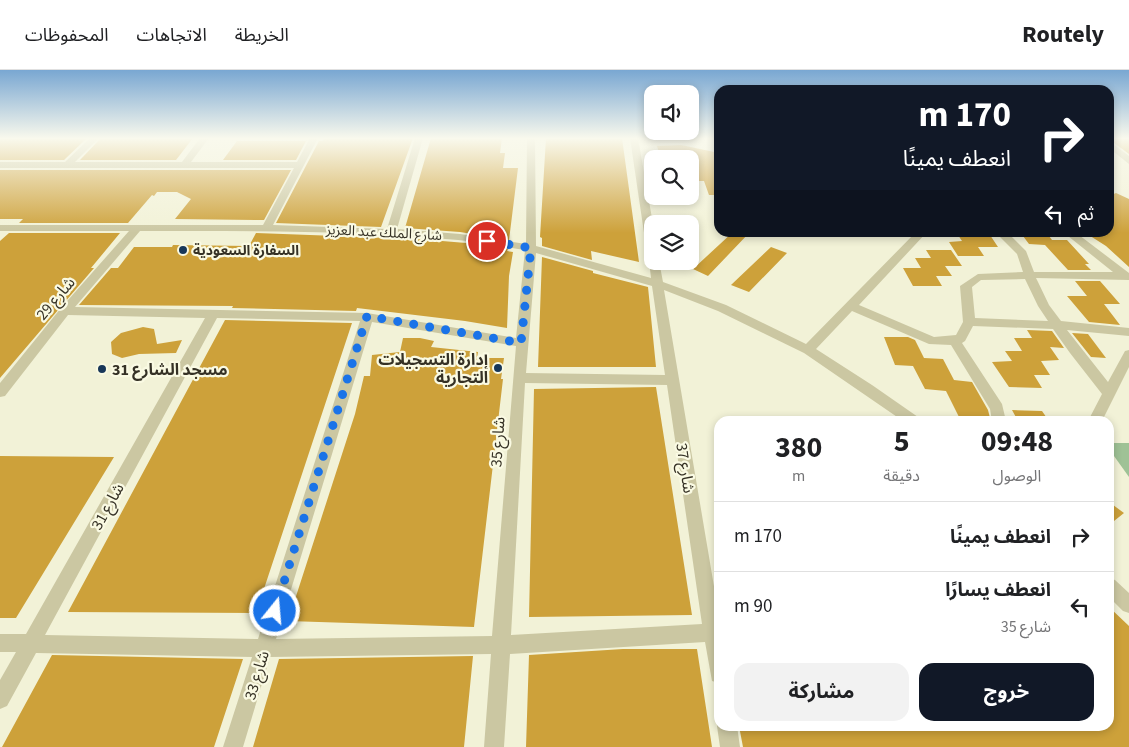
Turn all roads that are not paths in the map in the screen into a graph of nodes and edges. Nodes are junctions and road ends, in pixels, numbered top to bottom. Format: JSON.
{"nodes":[{"id":1,"x":297,"y":170,"type":"edge"},
{"id":2,"x":409,"y":170,"type":"edge"},
{"id":3,"x":531,"y":170,"type":"edge"},
{"id":4,"x":639,"y":170,"type":"edge"},
{"id":5,"x":646,"y":215,"type":"edge"},
{"id":6,"x":5,"y":228,"type":"edge"},
{"id":7,"x":137,"y":228,"type":"junction"},
{"id":8,"x":266,"y":228,"type":"junction"},
{"id":9,"x":391,"y":232,"type":"junction"},
{"id":10,"x":0,"y":237,"type":"edge"},
{"id":11,"x":917,"y":237,"type":"edge"},
{"id":12,"x":1005,"y":237,"type":"edge"},
{"id":13,"x":1074,"y":237,"type":"edge"},
{"id":14,"x":531,"y":248,"type":"junction"},
{"id":15,"x":656,"y":270,"type":"edge"},
{"id":16,"x":1029,"y":275,"type":"junction"},
{"id":17,"x":1126,"y":277,"type":"edge"},
{"id":18,"x":658,"y":284,"type":"junction"},
{"id":19,"x":851,"y":306,"type":"junction"},
{"id":20,"x":65,"y":311,"type":"junction"},
{"id":21,"x":213,"y":314,"type":"junction"},
{"id":22,"x":367,"y":316,"type":"junction"},
{"id":23,"x":969,"y":322,"type":"junction"},
{"id":24,"x":1057,"y":325,"type":"junction"},
{"id":25,"x":1129,"y":332,"type":"edge"},
{"id":26,"x":955,"y":341,"type":"junction"},
{"id":27,"x":521,"y":343,"type":"junction"},
{"id":28,"x":808,"y":350,"type":"junction"},
{"id":29,"x":1129,"y":354,"type":"edge"},
{"id":30,"x":518,"y":378,"type":"junction"},
{"id":31,"x":5,"y":379,"type":"edge"},
{"id":32,"x":672,"y":380,"type":"junction"},
{"id":33,"x":0,"y":392,"type":"edge"},
{"id":34,"x":1110,"y":394,"type":"junction"},
{"id":35,"x":906,"y":416,"type":"edge"},
{"id":36,"x":998,"y":416,"type":"edge"},
{"id":37,"x":1098,"y":416,"type":"edge"},
{"id":38,"x":1114,"y":591,"type":"edge"},
{"id":39,"x":1129,"y":605,"type":"edge"},
{"id":40,"x":714,"y":621,"type":"edge"},
{"id":41,"x":714,"y":632,"type":"edge"},
{"id":42,"x":0,"y":643,"type":"edge"},
{"id":43,"x":31,"y":643,"type":"junction"},
{"id":44,"x":501,"y":645,"type":"junction"},
{"id":45,"x":264,"y":648,"type":"junction"},
{"id":46,"x":0,"y":699,"type":"edge"},
{"id":47,"x":728,"y":731,"type":"edge"},
{"id":48,"x":234,"y":747,"type":"edge"},
{"id":49,"x":494,"y":747,"type":"edge"},
{"id":50,"x":730,"y":747,"type":"edge"}],
"edges":[{"from":1,"to":8,"type":"street"},
{"from":2,"to":9,"type":"street"},
{"from":3,"to":14,"type":"street","name":"شارع 35"},
{"from":4,"to":5,"type":"street"},
{"from":6,"to":7,"type":"street","name":"شارع الملك عبد العزيز"},
{"from":6,"to":10,"type":"street"},
{"from":7,"to":8,"type":"street","name":"شارع الملك عبد العزيز"},
{"from":7,"to":20,"type":"street","name":"شارع 29"},
{"from":8,"to":9,"type":"street","name":"شارع الملك عبد العزيز"},
{"from":9,"to":14,"type":"street","name":"شارع الملك عبد العزيز"},
{"from":11,"to":19,"type":"street"},
{"from":12,"to":16,"type":"street"},
{"from":13,"to":17,"type":"street"},
{"from":14,"to":18,"type":"street","name":"شارع الملك عبد العزيز"},
{"from":14,"to":27,"type":"street","name":"شارع 35"},
{"from":15,"to":18,"type":"street","name":"شارع 37"},
{"from":16,"to":17,"type":"street"},
{"from":16,"to":23,"type":"street"},
{"from":16,"to":24,"type":"street"},
{"from":18,"to":28,"type":"street","name":"شارع الملك عبد العزيز"},
{"from":18,"to":32,"type":"street","name":"شارع 37"},
{"from":19,"to":26,"type":"street"},
{"from":19,"to":28,"type":"street"},
{"from":20,"to":21,"type":"street"},
{"from":20,"to":31,"type":"street","name":"شارع 29"},
{"from":21,"to":22,"type":"street"},
{"from":21,"to":43,"type":"street","name":"شارع 31"},
{"from":22,"to":27,"type":"street"},
{"from":22,"to":45,"type":"street","name":"شارع 33"},
{"from":23,"to":24,"type":"street"},
{"from":23,"to":26,"type":"street"},
{"from":24,"to":25,"type":"street"},
{"from":24,"to":34,"type":"street"},
{"from":26,"to":36,"type":"street"},
{"from":27,"to":30,"type":"street","name":"شارع 35"},
{"from":28,"to":35,"type":"street","name":"شارع الملك عبد العزيز"},
{"from":29,"to":34,"type":"street"},
{"from":30,"to":32,"type":"street"},
{"from":30,"to":44,"type":"street","name":"شارع 35"},
{"from":31,"to":33,"type":"street","name":"شارع 29"},
{"from":32,"to":40,"type":"street","name":"شارع 37"},
{"from":34,"to":37,"type":"street"},
{"from":38,"to":39,"type":"street"},
{"from":41,"to":44,"type":"street"},
{"from":42,"to":43,"type":"street"},
{"from":43,"to":45,"type":"street"},
{"from":43,"to":46,"type":"street","name":"شارع 31"},
{"from":44,"to":45,"type":"street"},
{"from":44,"to":49,"type":"street","name":"شارع 35"},
{"from":45,"to":48,"type":"street","name":"شارع 33"},
{"from":47,"to":50,"type":"street"}]}
